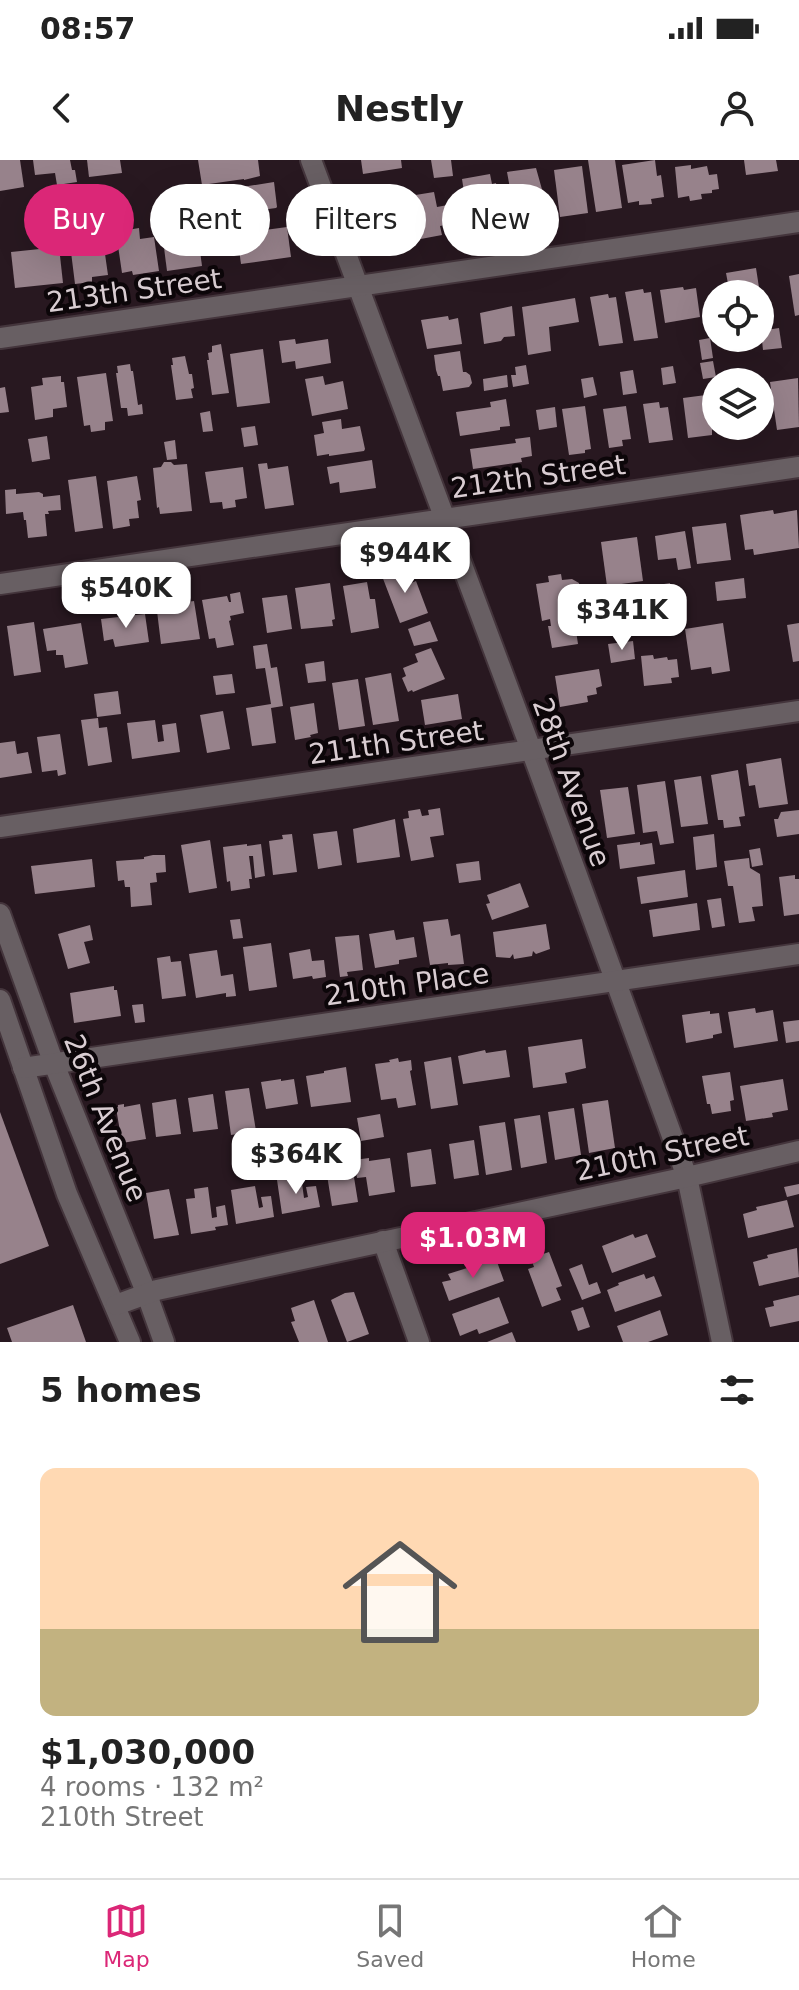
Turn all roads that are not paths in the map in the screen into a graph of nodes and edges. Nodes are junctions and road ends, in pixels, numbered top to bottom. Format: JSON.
{"nodes":[{"id":1,"x":311,"y":160,"type":"edge"},
{"id":2,"x":799,"y":222,"type":"edge"},
{"id":3,"x":358,"y":287,"type":"junction"},
{"id":4,"x":0,"y":338,"type":"edge"},
{"id":5,"x":799,"y":467,"type":"edge"},
{"id":6,"x":445,"y":518,"type":"junction"},
{"id":7,"x":0,"y":584,"type":"edge"},
{"id":8,"x":799,"y":711,"type":"edge"},
{"id":9,"x":531,"y":751,"type":"junction"},
{"id":10,"x":0,"y":827,"type":"edge"},
{"id":11,"x":0,"y":914,"type":"edge"},
{"id":12,"x":799,"y":954,"type":"edge"},
{"id":13,"x":616,"y":982,"type":"junction"},
{"id":14,"x":0,"y":1000,"type":"edge"},
{"id":15,"x":54,"y":1064,"type":"junction"},
{"id":16,"x":23,"y":1068,"type":"junction"},
{"id":17,"x":799,"y":1151,"type":"edge"},
{"id":18,"x":687,"y":1177,"type":"junction"},
{"id":19,"x":383,"y":1241,"type":"junction"},
{"id":20,"x":146,"y":1292,"type":"junction"},
{"id":21,"x":116,"y":1305,"type":"junction"},
{"id":22,"x":130,"y":1342,"type":"edge"},
{"id":23,"x":164,"y":1342,"type":"edge"},
{"id":24,"x":419,"y":1342,"type":"edge"},
{"id":25,"x":722,"y":1342,"type":"edge"}],
"edges":[{"from":1,"to":3,"type":"street","name":"28th Avenue"},
{"from":2,"to":3,"type":"street","name":"213th Street"},
{"from":3,"to":4,"type":"street","name":"213th Street"},
{"from":3,"to":6,"type":"street","name":"28th Avenue"},
{"from":5,"to":6,"type":"street","name":"212th Street"},
{"from":6,"to":7,"type":"street","name":"212th Street"},
{"from":6,"to":9,"type":"street","name":"28th Avenue"},
{"from":8,"to":9,"type":"street","name":"211th Street"},
{"from":9,"to":10,"type":"street","name":"211th Street"},
{"from":9,"to":13,"type":"street","name":"28th Avenue"},
{"from":11,"to":15,"type":"street","name":"26th Avenue"},
{"from":12,"to":13,"type":"street","name":"210th Place"},
{"from":13,"to":15,"type":"street","name":"210th Place"},
{"from":13,"to":18,"type":"street","name":"28th Avenue"},
{"from":14,"to":16,"type":"street","name":"26th Avenue"},
{"from":15,"to":16,"type":"street","name":"210th Place"},
{"from":15,"to":20,"type":"street","name":"26th Avenue"},
{"from":16,"to":21,"type":"street","name":"26th Avenue"},
{"from":17,"to":18,"type":"street","name":"210th Street"},
{"from":18,"to":19,"type":"street","name":"210th Street"},
{"from":18,"to":25,"type":"street","name":"28th Avenue"},
{"from":19,"to":20,"type":"street","name":"210th Street"},
{"from":19,"to":24,"type":"street"},
{"from":20,"to":21,"type":"street","name":"210th Street"},
{"from":20,"to":23,"type":"street","name":"26th Avenue"},
{"from":21,"to":22,"type":"street","name":"26th Avenue"}]}
